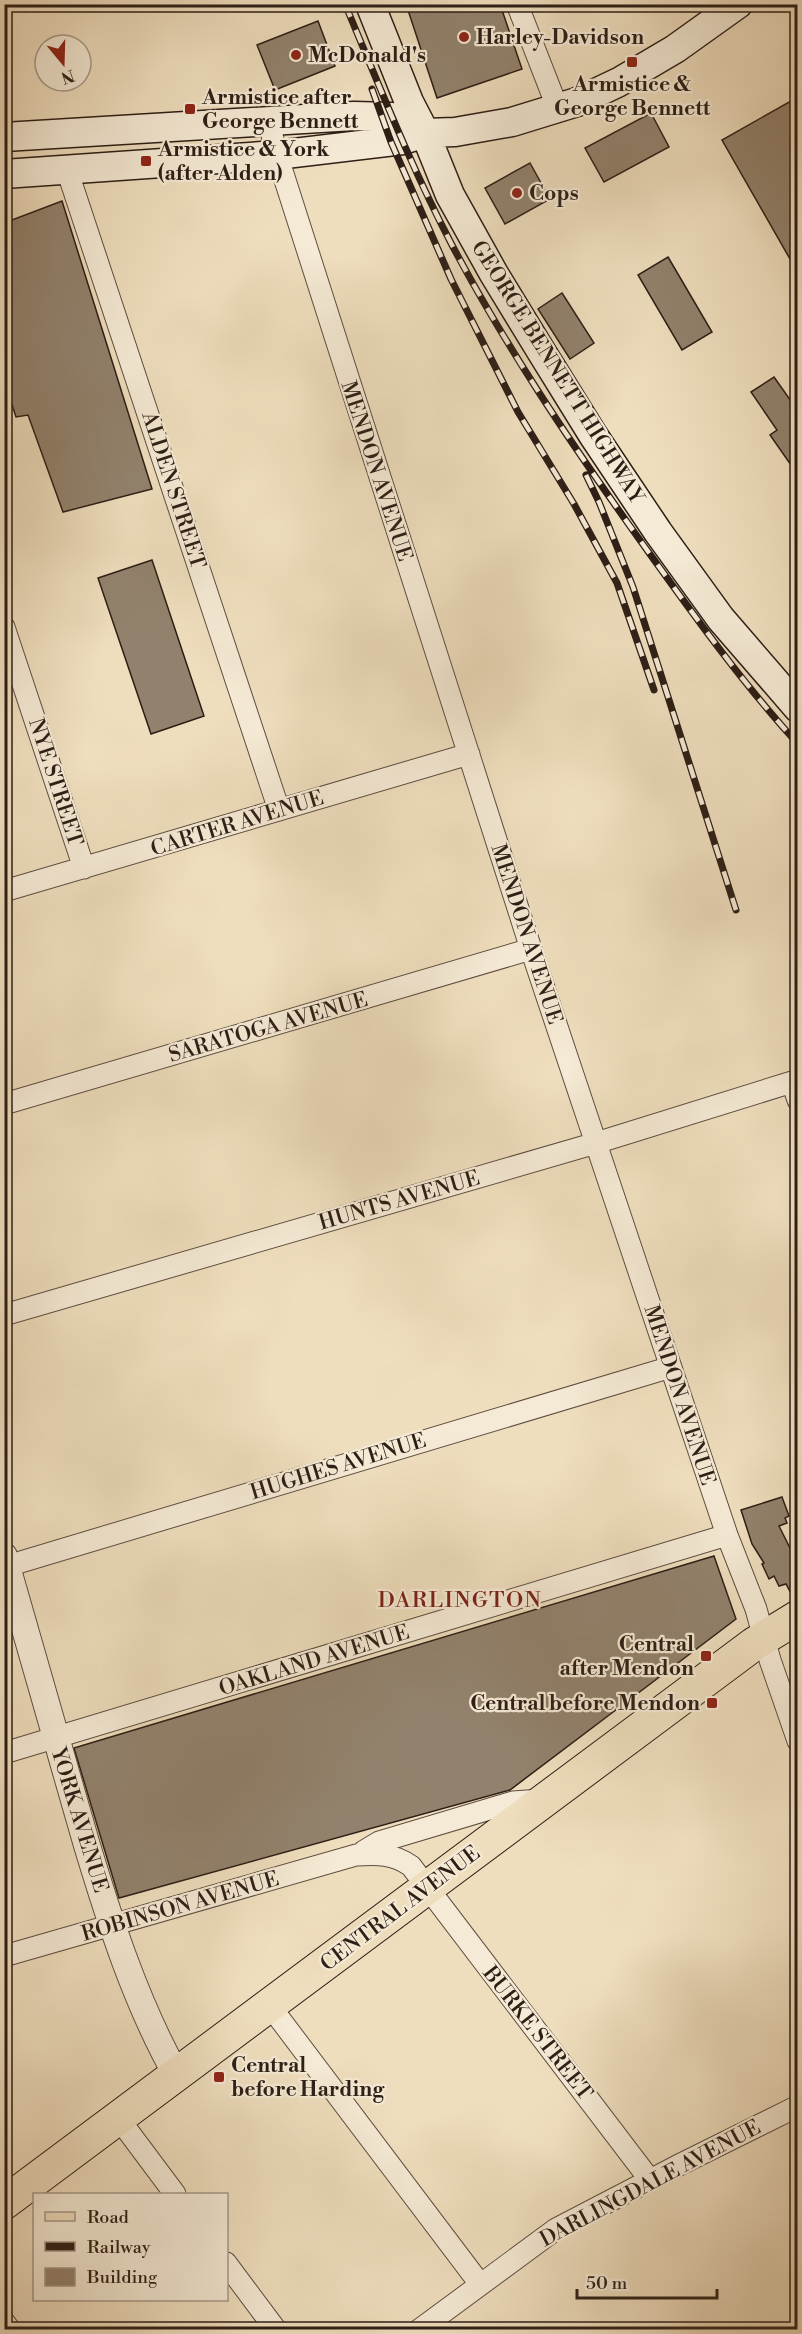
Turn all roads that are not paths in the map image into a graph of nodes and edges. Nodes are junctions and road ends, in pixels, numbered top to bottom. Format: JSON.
{"nodes":[{"id":1,"x":370,"y":4,"type":"edge"},
{"id":2,"x":517,"y":4,"type":"edge"},
{"id":3,"x":738,"y":4,"type":"edge"},
{"id":4,"x":558,"y":109,"type":"junction"},
{"id":5,"x":269,"y":123,"type":"junction"},
{"id":6,"x":425,"y":133,"type":"junction"},
{"id":7,"x":4,"y":137,"type":"edge"},
{"id":8,"x":277,"y":156,"type":"junction"},
{"id":9,"x":67,"y":170,"type":"junction"},
{"id":10,"x":4,"y":174,"type":"edge"},
{"id":11,"x":4,"y":627,"type":"edge"},
{"id":12,"x":798,"y":708,"type":"edge"},
{"id":13,"x":469,"y":754,"type":"junction"},
{"id":14,"x":279,"y":810,"type":"junction"},
{"id":15,"x":84,"y":868,"type":"junction"},
{"id":16,"x":4,"y":891,"type":"edge"},
{"id":17,"x":531,"y":949,"type":"junction"},
{"id":18,"x":795,"y":1091,"type":"edge"},
{"id":19,"x":4,"y":1104,"type":"edge"},
{"id":20,"x":596,"y":1143,"type":"junction"},
{"id":21,"x":4,"y":1316,"type":"edge"},
{"id":22,"x":671,"y":1367,"type":"junction"},
{"id":23,"x":727,"y":1535,"type":"junction"},
{"id":24,"x":5,"y":1563,"type":"edge"},
{"id":25,"x":798,"y":1617,"type":"edge"},
{"id":26,"x":764,"y":1637,"type":"junction"},
{"id":27,"x":55,"y":1738,"type":"junction"},
{"id":28,"x":798,"y":1741,"type":"edge"},
{"id":29,"x":4,"y":1753,"type":"edge"},
{"id":30,"x":547,"y":1799,"type":"junction"},
{"id":31,"x":356,"y":1855,"type":"junction"},
{"id":32,"x":426,"y":1887,"type":"junction"},
{"id":33,"x":112,"y":1926,"type":"junction"},
{"id":34,"x":4,"y":1956,"type":"edge"},
{"id":35,"x":270,"y":2006,"type":"junction"},
{"id":36,"x":177,"y":2076,"type":"junction"},
{"id":37,"x":798,"y":2106,"type":"edge"},
{"id":38,"x":119,"y":2119,"type":"junction"},
{"id":39,"x":650,"y":2180,"type":"junction"},
{"id":40,"x":174,"y":2193,"type":"edge"},
{"id":41,"x":4,"y":2203,"type":"edge"},
{"id":42,"x":228,"y":2266,"type":"edge"},
{"id":43,"x":480,"y":2284,"type":"junction"},
{"id":44,"x":4,"y":2322,"type":"edge"},
{"id":45,"x":10,"y":2330,"type":"edge"},
{"id":46,"x":276,"y":2330,"type":"edge"},
{"id":47,"x":419,"y":2330,"type":"edge"}],
"edges":[{"from":1,"to":6,"type":"main road","name":"GEORGE BENNETT HIGHWAY"},
{"from":2,"to":4,"type":"street"},
{"from":3,"to":4,"type":"main road"},
{"from":4,"to":6,"type":"main road"},
{"from":5,"to":6,"type":"main road"},
{"from":5,"to":7,"type":"main road"},
{"from":5,"to":8,"type":"street","name":"MENDON AVENUE"},
{"from":6,"to":8,"type":"main road"},
{"from":6,"to":12,"type":"main road","name":"GEORGE BENNETT HIGHWAY"},
{"from":8,"to":9,"type":"main road"},
{"from":8,"to":13,"type":"street","name":"MENDON AVENUE"},
{"from":9,"to":10,"type":"main road"},
{"from":9,"to":14,"type":"street","name":"ALDEN STREET"},
{"from":11,"to":15,"type":"street","name":"NYE STREET"},
{"from":13,"to":14,"type":"street","name":"CARTER AVENUE"},
{"from":13,"to":17,"type":"street","name":"MENDON AVENUE"},
{"from":14,"to":15,"type":"street","name":"CARTER AVENUE"},
{"from":15,"to":16,"type":"street","name":"CARTER AVENUE"},
{"from":17,"to":19,"type":"street","name":"SARATOGA AVENUE"},
{"from":17,"to":20,"type":"street","name":"MENDON AVENUE"},
{"from":18,"to":20,"type":"street","name":"HUNTS AVENUE"},
{"from":20,"to":21,"type":"street","name":"HUNTS AVENUE"},
{"from":20,"to":22,"type":"street","name":"MENDON AVENUE"},
{"from":22,"to":23,"type":"street","name":"MENDON AVENUE"},
{"from":22,"to":24,"type":"street","name":"HUGHES AVENUE"},
{"from":23,"to":26,"type":"street","name":"MENDON AVENUE"},
{"from":23,"to":27,"type":"street","name":"OAKLAND AVENUE"},
{"from":24,"to":27,"type":"street","name":"YORK AVENUE"},
{"from":25,"to":26,"type":"main road","name":"CENTRAL AVENUE"},
{"from":26,"to":28,"type":"street","name":"MENDON AVENUE"},
{"from":26,"to":30,"type":"main road","name":"CENTRAL AVENUE"},
{"from":27,"to":29,"type":"street","name":"OAKLAND AVENUE"},
{"from":27,"to":33,"type":"street","name":"YORK AVENUE"},
{"from":30,"to":31,"type":"street","name":"ROBINSON AVENUE"},
{"from":30,"to":32,"type":"main road","name":"CENTRAL AVENUE"},
{"from":31,"to":32,"type":"street","name":"ROBINSON AVENUE"},
{"from":31,"to":33,"type":"street","name":"ROBINSON AVENUE"},
{"from":32,"to":35,"type":"main road","name":"CENTRAL AVENUE"},
{"from":32,"to":39,"type":"street","name":"BURKE STREET"},
{"from":33,"to":34,"type":"street","name":"ROBINSON AVENUE"},
{"from":33,"to":36,"type":"street","name":"YORK AVENUE"},
{"from":35,"to":36,"type":"main road","name":"CENTRAL AVENUE"},
{"from":35,"to":43,"type":"street"},
{"from":36,"to":38,"type":"main road","name":"CENTRAL AVENUE"},
{"from":37,"to":39,"type":"street","name":"DARLINGDALE AVENUE"},
{"from":38,"to":40,"type":"street"},
{"from":38,"to":41,"type":"main road","name":"CENTRAL AVENUE"},
{"from":39,"to":43,"type":"street","name":"DARLINGDALE AVENUE"},
{"from":42,"to":46,"type":"street"},
{"from":43,"to":47,"type":"street","name":"DARLINGDALE AVENUE"},
{"from":44,"to":45,"type":"street"}]}
